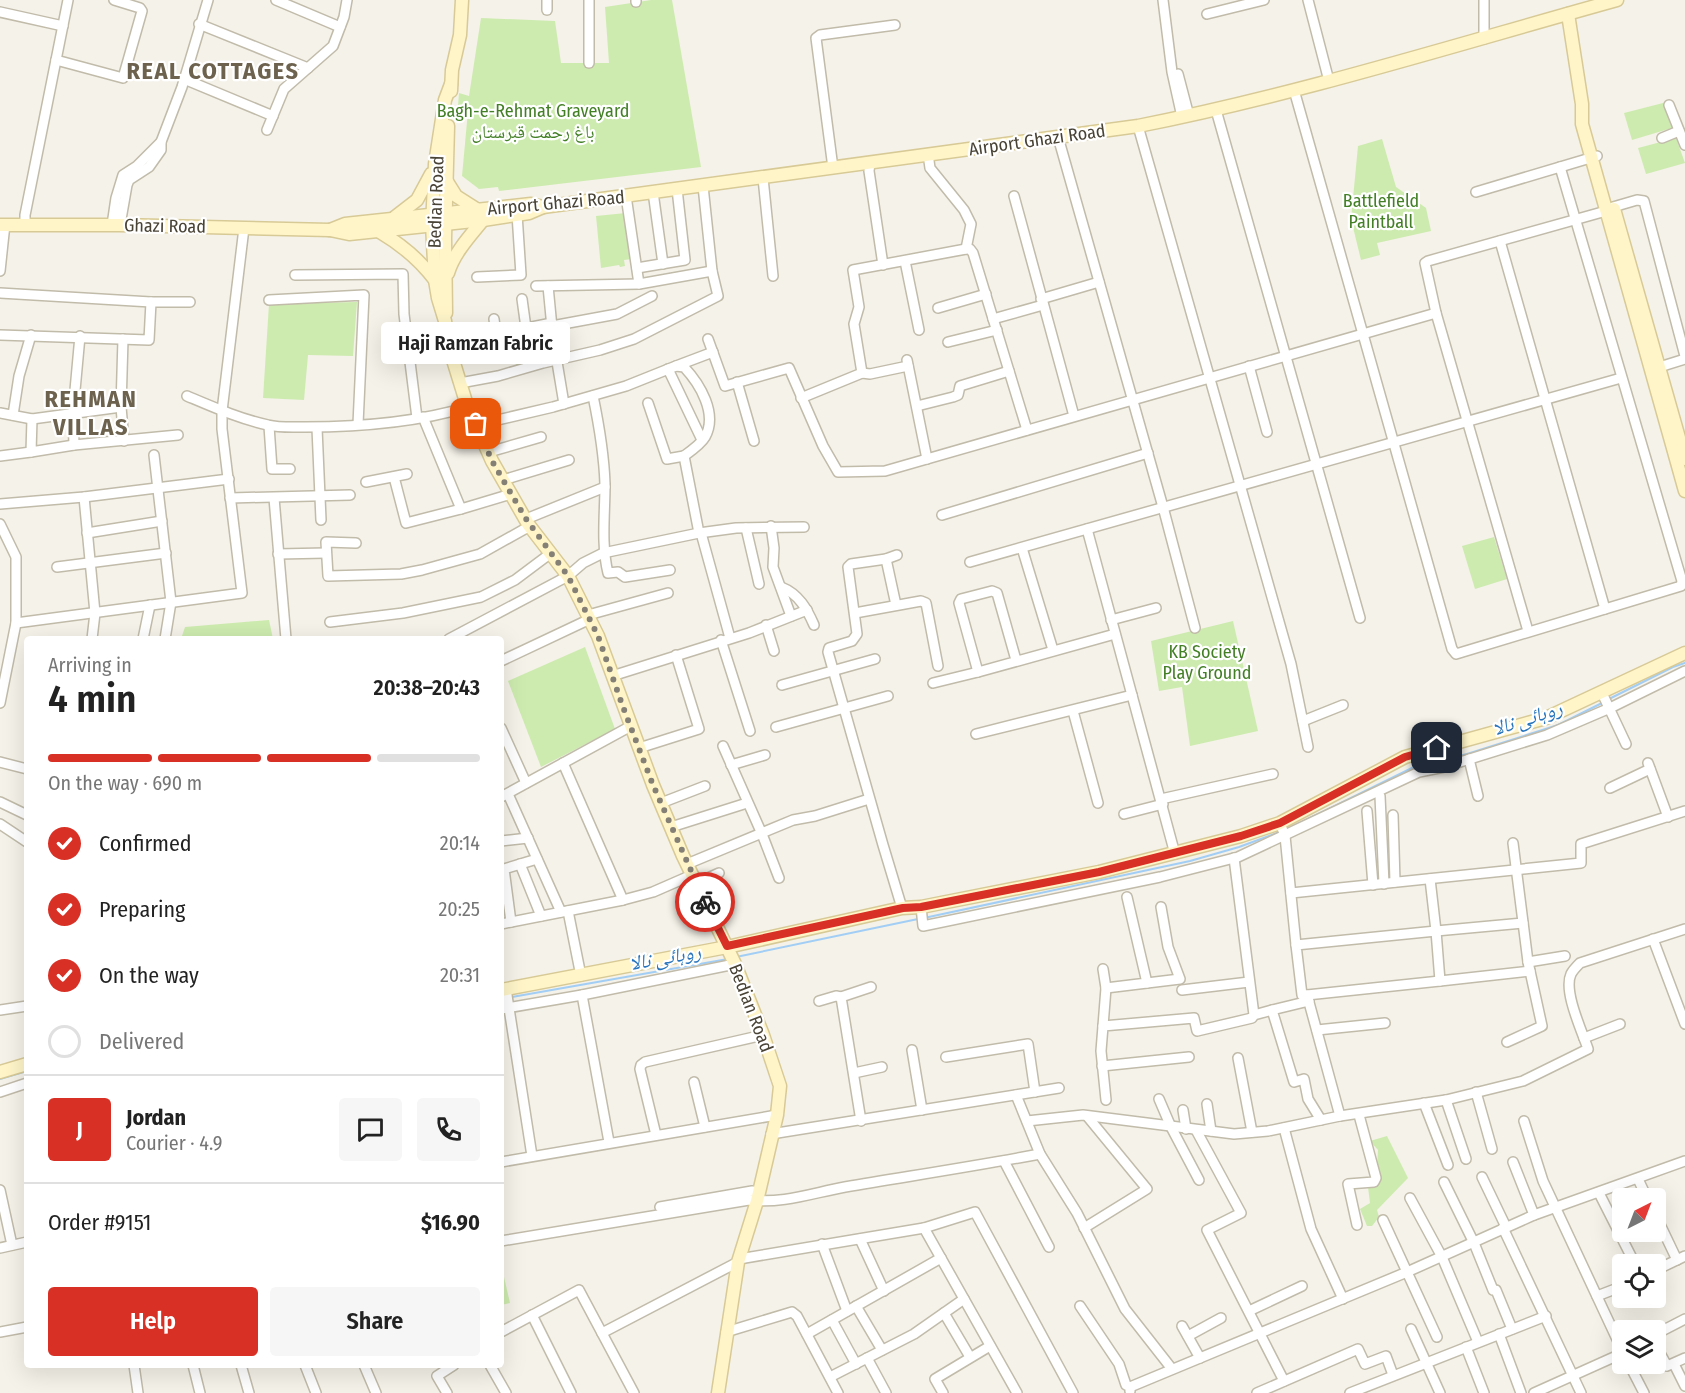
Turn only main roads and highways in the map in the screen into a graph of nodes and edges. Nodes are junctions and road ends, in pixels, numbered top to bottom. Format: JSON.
{"nodes":[{"id":1,"x":462,"y":0,"type":"edge"},
{"id":2,"x":1617,"y":0,"type":"edge"},
{"id":3,"x":1568,"y":14,"type":"junction"},
{"id":4,"x":451,"y":84,"type":"junction"},
{"id":5,"x":435,"y":164,"type":"junction"},
{"id":6,"x":446,"y":179,"type":"junction"},
{"id":7,"x":543,"y":207,"type":"junction"},
{"id":8,"x":481,"y":215,"type":"junction"},
{"id":9,"x":394,"y":218,"type":"junction"},
{"id":10,"x":445,"y":219,"type":"junction"},
{"id":11,"x":432,"y":220,"type":"junction"},
{"id":12,"x":2,"y":225,"type":"edge"},
{"id":13,"x":330,"y":230,"type":"junction"},
{"id":14,"x":380,"y":232,"type":"junction"},
{"id":15,"x":441,"y":279,"type":"junction"},
{"id":16,"x":1654,"y":369,"type":"junction"},
{"id":17,"x":1685,"y":459,"type":"edge"},
{"id":18,"x":1685,"y":492,"type":"edge"},
{"id":19,"x":1685,"y":653,"type":"edge"},
{"id":20,"x":731,"y":956,"type":"junction"},
{"id":21,"x":505,"y":999,"type":"edge"},
{"id":22,"x":24,"y":1065,"type":"edge"},
{"id":23,"x":0,"y":1072,"type":"edge"},
{"id":24,"x":718,"y":1393,"type":"edge"}],
"edges":[{"from":1,"to":4,"type":"main road","name":"Bedian Road"},
{"from":2,"to":3,"type":"main road","name":"Airport Ghazi Road"},
{"from":3,"to":7,"type":"main road","name":"Airport Ghazi Road"},
{"from":3,"to":16,"type":"main road"},
{"from":4,"to":5,"type":"main road","name":"Bedian Road"},
{"from":4,"to":6,"type":"main road","name":"Bedian Road"},
{"from":5,"to":9,"type":"main road"},
{"from":5,"to":11,"type":"main road","name":"Bedian Road"},
{"from":6,"to":8,"type":"main road"},
{"from":6,"to":10,"type":"main road","name":"Bedian Road"},
{"from":7,"to":8,"type":"main road"},
{"from":7,"to":8,"type":"main road","name":"Airport Ghazi Road"},
{"from":8,"to":10,"type":"main road","name":"Ghazi Road"},
{"from":8,"to":15,"type":"main road"},
{"from":9,"to":11,"type":"main road","name":"Ghazi Road"},
{"from":9,"to":13,"type":"main road","name":"Ghazi Road"},
{"from":10,"to":11,"type":"main road","name":"Ghazi Road"},
{"from":10,"to":15,"type":"main road","name":"Bedian Road"},
{"from":11,"to":14,"type":"main road","name":"Ghazi Road"},
{"from":11,"to":15,"type":"main road","name":"Bedian Road"},
{"from":12,"to":13,"type":"main road","name":"Ghazi Road"},
{"from":13,"to":14,"type":"main road","name":"Ghazi Road"},
{"from":14,"to":15,"type":"main road"},
{"from":15,"to":20,"type":"main road","name":"Bedian Road"},
{"from":16,"to":17,"type":"main road"},
{"from":16,"to":18,"type":"main road"},
{"from":19,"to":20,"type":"main road"},
{"from":20,"to":21,"type":"main road"},
{"from":20,"to":24,"type":"main road","name":"Bedian Road"},
{"from":22,"to":23,"type":"main road"}]}
